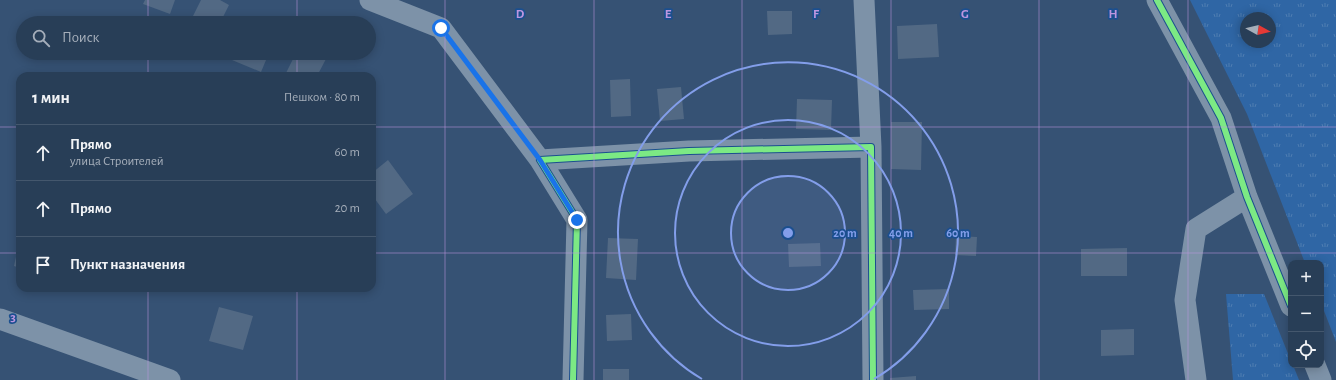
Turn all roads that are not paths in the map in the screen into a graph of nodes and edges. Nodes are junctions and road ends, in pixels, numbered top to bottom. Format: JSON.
{"nodes":[{"id":1,"x":370,"y":0,"type":"edge"},
{"id":2,"x":864,"y":0,"type":"edge"},
{"id":3,"x":1157,"y":0,"type":"edge"},
{"id":4,"x":871,"y":147,"type":"junction"},
{"id":5,"x":540,"y":160,"type":"junction"},
{"id":6,"x":1246,"y":197,"type":"junction"},
{"id":7,"x":1288,"y":299,"type":"edge"},
{"id":8,"x":0,"y":319,"type":"edge"},
{"id":9,"x":1316,"y":368,"type":"edge"},
{"id":10,"x":170,"y":380,"type":"edge"},
{"id":11,"x":574,"y":380,"type":"edge"},
{"id":12,"x":873,"y":380,"type":"edge"},
{"id":13,"x":1196,"y":380,"type":"edge"},
{"id":14,"x":1321,"y":380,"type":"edge"}],
"edges":[{"from":1,"to":5,"type":"street"},
{"from":2,"to":4,"type":"street"},
{"from":3,"to":6,"type":"street"},
{"from":4,"to":5,"type":"street"},
{"from":4,"to":12,"type":"street"},
{"from":5,"to":11,"type":"street"},
{"from":6,"to":7,"type":"street"},
{"from":6,"to":13,"type":"street"},
{"from":8,"to":10,"type":"street"},
{"from":9,"to":14,"type":"street"}]}
